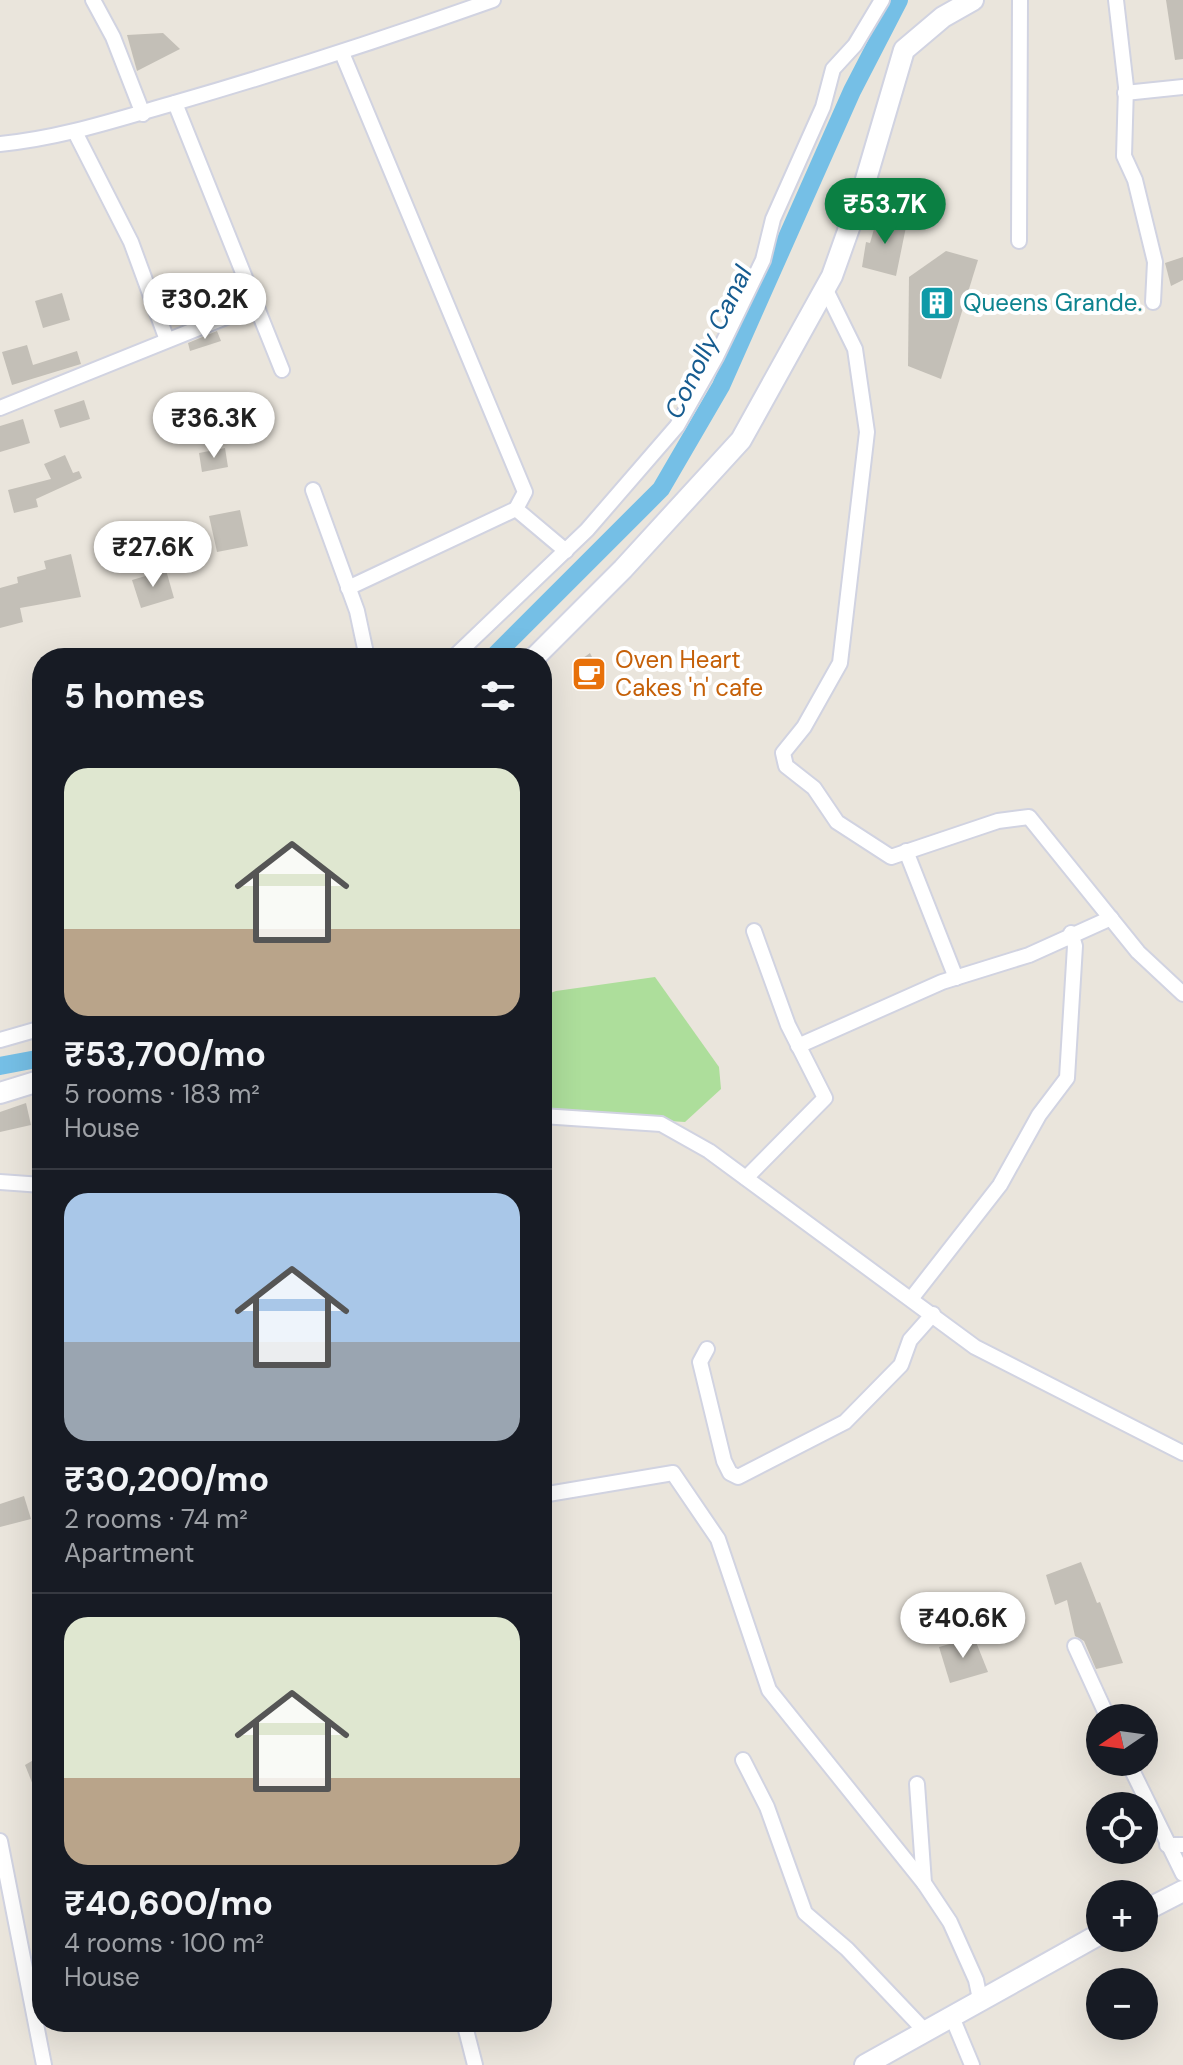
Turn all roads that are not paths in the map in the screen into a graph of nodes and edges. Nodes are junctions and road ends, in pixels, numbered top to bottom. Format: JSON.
{"nodes":[{"id":1,"x":93,"y":0,"type":"edge"},
{"id":2,"x":493,"y":0,"type":"edge"},
{"id":3,"x":882,"y":0,"type":"edge"},
{"id":4,"x":973,"y":0,"type":"edge"},
{"id":5,"x":1020,"y":0,"type":"edge"},
{"id":6,"x":1116,"y":0,"type":"edge"},
{"id":7,"x":342,"y":53,"type":"junction"},
{"id":8,"x":1183,"y":87,"type":"edge"},
{"id":9,"x":1125,"y":93,"type":"junction"},
{"id":10,"x":175,"y":103,"type":"junction"},
{"id":11,"x":143,"y":114,"type":"junction"},
{"id":12,"x":75,"y":132,"type":"junction"},
{"id":13,"x":0,"y":144,"type":"edge"},
{"id":14,"x":1019,"y":241,"type":"dead end"},
{"id":15,"x":826,"y":290,"type":"junction"},
{"id":16,"x":1153,"y":302,"type":"dead end"},
{"id":17,"x":256,"y":305,"type":"junction"},
{"id":18,"x":167,"y":340,"type":"junction"},
{"id":19,"x":282,"y":370,"type":"dead end"},
{"id":20,"x":0,"y":408,"type":"edge"},
{"id":21,"x":313,"y":490,"type":"dead end"},
{"id":22,"x":516,"y":509,"type":"junction"},
{"id":23,"x":566,"y":551,"type":"junction"},
{"id":24,"x":348,"y":588,"type":"junction"},
{"id":25,"x":364,"y":648,"type":"edge"},
{"id":26,"x":464,"y":648,"type":"edge"},
{"id":27,"x":544,"y":648,"type":"edge"},
{"id":28,"x":906,"y":851,"type":"junction"},
{"id":29,"x":1111,"y":918,"type":"junction"},
{"id":30,"x":754,"y":931,"type":"dead end"},
{"id":31,"x":1071,"y":933,"type":"junction"},
{"id":32,"x":956,"y":978,"type":"junction"},
{"id":33,"x":1183,"y":994,"type":"edge"},
{"id":34,"x":32,"y":1031,"type":"edge"},
{"id":35,"x":0,"y":1040,"type":"edge"},
{"id":36,"x":798,"y":1046,"type":"junction"},
{"id":37,"x":32,"y":1083,"type":"edge"},
{"id":38,"x":0,"y":1093,"type":"edge"},
{"id":39,"x":552,"y":1117,"type":"edge"},
{"id":40,"x":746,"y":1178,"type":"junction"},
{"id":41,"x":0,"y":1182,"type":"edge"},
{"id":42,"x":32,"y":1184,"type":"edge"},
{"id":43,"x":911,"y":1299,"type":"junction"},
{"id":44,"x":933,"y":1314,"type":"junction"},
{"id":45,"x":707,"y":1349,"type":"dead end"},
{"id":46,"x":1183,"y":1453,"type":"edge"},
{"id":47,"x":552,"y":1493,"type":"edge"},
{"id":48,"x":1075,"y":1646,"type":"dead end"},
{"id":49,"x":1102,"y":1704,"type":"edge"},
{"id":50,"x":743,"y":1760,"type":"dead end"},
{"id":51,"x":1135,"y":1776,"type":"edge"},
{"id":52,"x":917,"y":1784,"type":"dead end"},
{"id":53,"x":0,"y":1841,"type":"edge"},
{"id":54,"x":1167,"y":1845,"type":"junction"},
{"id":55,"x":1183,"y":1845,"type":"edge"},
{"id":56,"x":1183,"y":1874,"type":"edge"},
{"id":57,"x":924,"y":1883,"type":"junction"},
{"id":58,"x":1183,"y":1891,"type":"edge"},
{"id":59,"x":1158,"y":1904,"type":"edge"},
{"id":60,"x":1086,"y":1942,"type":"edge"},
{"id":61,"x":980,"y":1999,"type":"junction"},
{"id":62,"x":32,"y":2004,"type":"edge"},
{"id":63,"x":952,"y":2017,"type":"junction"},
{"id":64,"x":925,"y":2031,"type":"junction"},
{"id":65,"x":38,"y":2032,"type":"edge"},
{"id":66,"x":467,"y":2032,"type":"edge"},
{"id":67,"x":44,"y":2065,"type":"edge"},
{"id":68,"x":475,"y":2065,"type":"edge"},
{"id":69,"x":865,"y":2065,"type":"edge"},
{"id":70,"x":972,"y":2065,"type":"edge"}],
"edges":[{"from":1,"to":11,"type":"street"},
{"from":2,"to":7,"type":"street"},
{"from":3,"to":23,"type":"street"},
{"from":4,"to":15,"type":"main road"},
{"from":5,"to":14,"type":"street"},
{"from":6,"to":9,"type":"street"},
{"from":7,"to":10,"type":"street"},
{"from":7,"to":22,"type":"street"},
{"from":8,"to":9,"type":"street"},
{"from":9,"to":16,"type":"street"},
{"from":10,"to":11,"type":"street"},
{"from":10,"to":17,"type":"street"},
{"from":11,"to":12,"type":"street"},
{"from":12,"to":13,"type":"street"},
{"from":12,"to":18,"type":"street"},
{"from":15,"to":27,"type":"main road"},
{"from":15,"to":28,"type":"street"},
{"from":17,"to":18,"type":"street"},
{"from":17,"to":19,"type":"street"},
{"from":18,"to":20,"type":"street"},
{"from":21,"to":24,"type":"street"},
{"from":22,"to":23,"type":"street"},
{"from":22,"to":24,"type":"street"},
{"from":23,"to":26,"type":"street"},
{"from":24,"to":25,"type":"street"},
{"from":28,"to":29,"type":"street"},
{"from":28,"to":32,"type":"street"},
{"from":29,"to":31,"type":"street"},
{"from":29,"to":33,"type":"street"},
{"from":30,"to":36,"type":"street"},
{"from":31,"to":32,"type":"street"},
{"from":31,"to":43,"type":"street"},
{"from":32,"to":36,"type":"street"},
{"from":34,"to":35,"type":"street"},
{"from":36,"to":40,"type":"street"},
{"from":37,"to":38,"type":"main road"},
{"from":39,"to":40,"type":"street"},
{"from":40,"to":43,"type":"street"},
{"from":41,"to":42,"type":"street"},
{"from":43,"to":44,"type":"street"},
{"from":44,"to":45,"type":"street"},
{"from":44,"to":46,"type":"street"},
{"from":47,"to":57,"type":"street"},
{"from":48,"to":49,"type":"street"},
{"from":50,"to":64,"type":"street"},
{"from":51,"to":54,"type":"street"},
{"from":52,"to":57,"type":"street"},
{"from":53,"to":62,"type":"street"},
{"from":54,"to":55,"type":"street"},
{"from":54,"to":56,"type":"street"},
{"from":57,"to":61,"type":"street"},
{"from":58,"to":59,"type":"main road"},
{"from":60,"to":61,"type":"main road"},
{"from":61,"to":63,"type":"main road"},
{"from":63,"to":64,"type":"main road"},
{"from":63,"to":70,"type":"street"},
{"from":64,"to":69,"type":"main road"},
{"from":65,"to":67,"type":"street"},
{"from":66,"to":68,"type":"street"}]}
